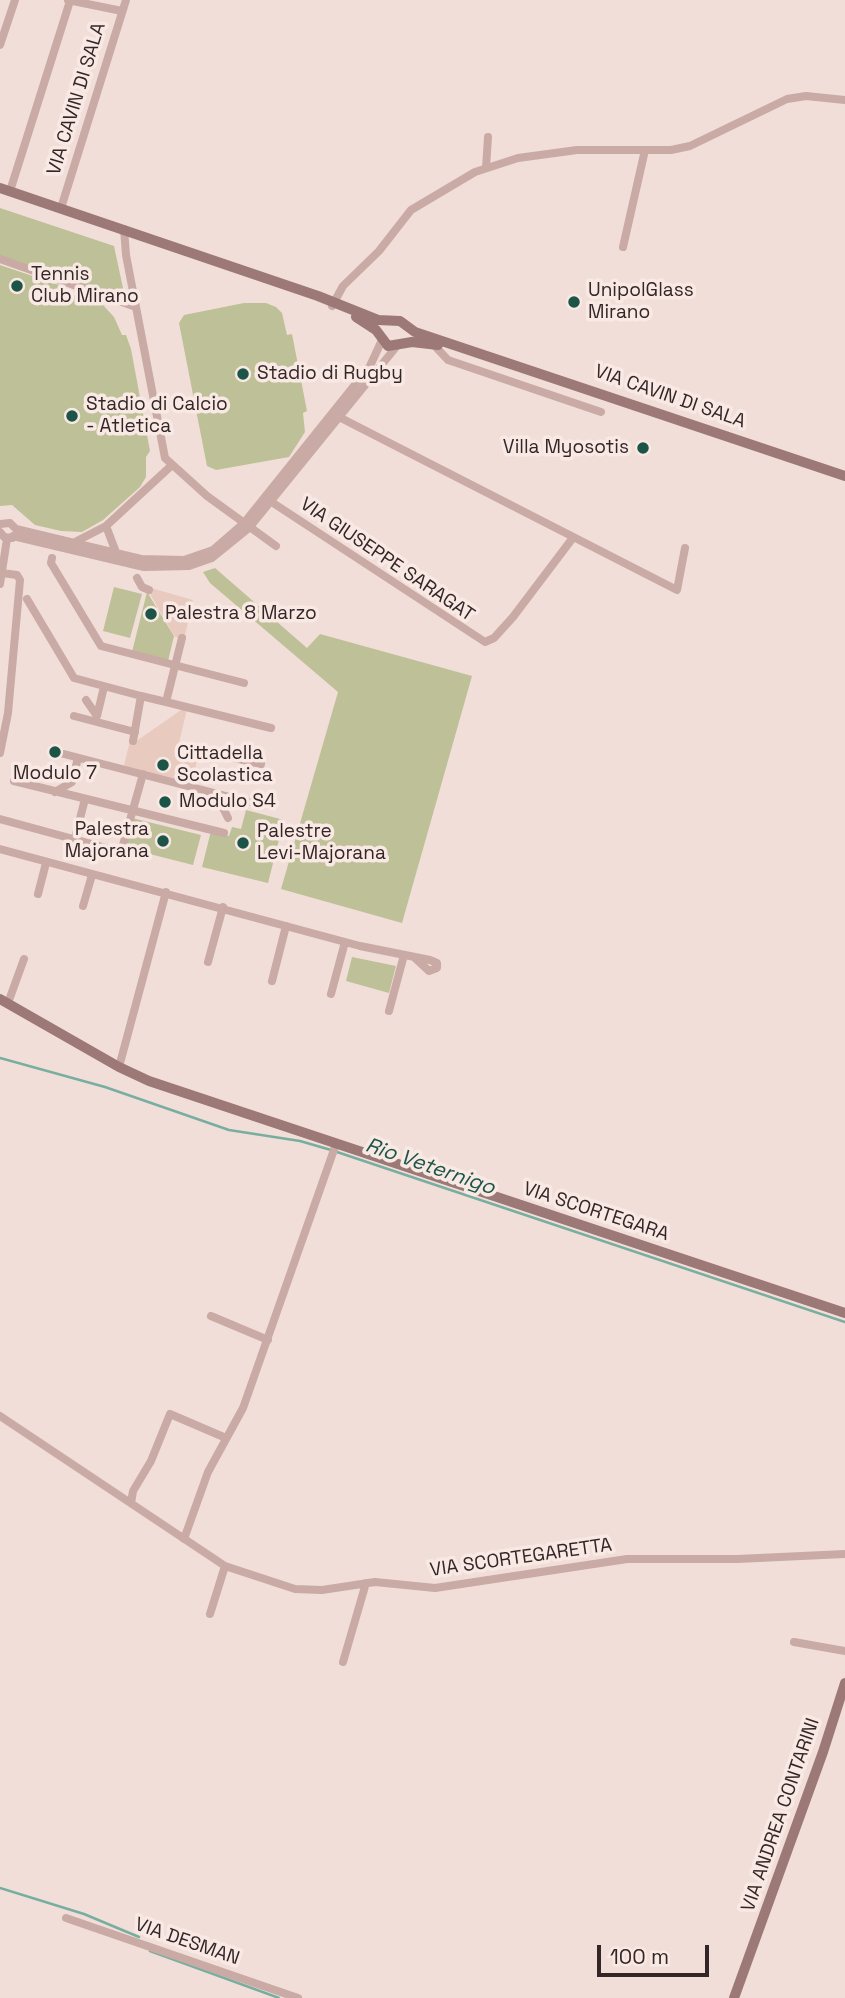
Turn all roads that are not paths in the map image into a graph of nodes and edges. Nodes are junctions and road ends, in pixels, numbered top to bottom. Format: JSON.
{"nodes":[{"id":1,"x":15,"y":0,"type":"edge"},
{"id":2,"x":69,"y":0,"type":"edge"},
{"id":3,"x":126,"y":0,"type":"edge"},
{"id":4,"x":122,"y":11,"type":"junction"},
{"id":5,"x":0,"y":45,"type":"edge"},
{"id":6,"x":845,"y":100,"type":"edge"},
{"id":7,"x":488,"y":137,"type":"dead end"},
{"id":8,"x":645,"y":150,"type":"junction"},
{"id":9,"x":486,"y":168,"type":"junction"},
{"id":10,"x":5,"y":190,"type":"edge"},
{"id":11,"x":61,"y":208,"type":"junction"},
{"id":12,"x":124,"y":229,"type":"junction"},
{"id":13,"x":623,"y":247,"type":"dead end"},
{"id":14,"x":0,"y":259,"type":"edge"},
{"id":15,"x":333,"y":304,"type":"junction"},
{"id":16,"x":136,"y":307,"type":"junction"},
{"id":17,"x":387,"y":321,"type":"junction"},
{"id":18,"x":406,"y":327,"type":"junction"},
{"id":19,"x":381,"y":337,"type":"junction"},
{"id":20,"x":433,"y":344,"type":"junction"},
{"id":21,"x":400,"y":345,"type":"junction"},
{"id":22,"x":483,"y":352,"type":"junction"},
{"id":23,"x":601,"y":412,"type":"dead end"},
{"id":24,"x":335,"y":415,"type":"junction"},
{"id":25,"x":171,"y":466,"type":"junction"},
{"id":26,"x":845,"y":476,"type":"edge"},
{"id":27,"x":267,"y":499,"type":"junction"},
{"id":28,"x":106,"y":526,"type":"junction"},
{"id":29,"x":246,"y":526,"type":"junction"},
{"id":30,"x":5,"y":531,"type":"edge"},
{"id":31,"x":572,"y":539,"type":"junction"},
{"id":32,"x":72,"y":544,"type":"junction"},
{"id":33,"x":276,"y":546,"type":"dead end"},
{"id":34,"x":685,"y":548,"type":"dead end"},
{"id":35,"x":117,"y":555,"type":"junction"},
{"id":36,"x":52,"y":558,"type":"dead end"},
{"id":37,"x":2,"y":573,"type":"edge"},
{"id":38,"x":137,"y":578,"type":"dead end"},
{"id":39,"x":0,"y":584,"type":"edge"},
{"id":40,"x":149,"y":590,"type":"dead end"},
{"id":41,"x":27,"y":599,"type":"dead end"},
{"id":42,"x":182,"y":638,"type":"dead end"},
{"id":43,"x":176,"y":665,"type":"junction"},
{"id":44,"x":244,"y":683,"type":"dead end"},
{"id":45,"x":104,"y":687,"type":"junction"},
{"id":46,"x":4,"y":695,"type":"edge"},
{"id":47,"x":142,"y":696,"type":"junction"},
{"id":48,"x":86,"y":700,"type":"dead end"},
{"id":49,"x":166,"y":702,"type":"junction"},
{"id":50,"x":74,"y":716,"type":"dead end"},
{"id":51,"x":271,"y":728,"type":"dead end"},
{"id":52,"x":135,"y":732,"type":"junction"},
{"id":53,"x":133,"y":741,"type":"dead end"},
{"id":54,"x":200,"y":750,"type":"dead end"},
{"id":55,"x":0,"y":753,"type":"edge"},
{"id":56,"x":64,"y":754,"type":"dead end"},
{"id":57,"x":78,"y":758,"type":"junction"},
{"id":58,"x":261,"y":764,"type":"dead end"},
{"id":59,"x":143,"y":774,"type":"junction"},
{"id":60,"x":14,"y":781,"type":"dead end"},
{"id":61,"x":55,"y":792,"type":"junction"},
{"id":62,"x":85,"y":799,"type":"junction"},
{"id":63,"x":249,"y":802,"type":"dead end"},
{"id":64,"x":223,"y":808,"type":"dead end"},
{"id":65,"x":134,"y":811,"type":"junction"},
{"id":66,"x":228,"y":818,"type":"dead end"},
{"id":67,"x":0,"y":819,"type":"edge"},
{"id":68,"x":224,"y":833,"type":"dead end"},
{"id":69,"x":75,"y":838,"type":"junction"},
{"id":70,"x":1,"y":850,"type":"edge"},
{"id":71,"x":46,"y":863,"type":"junction"},
{"id":72,"x":92,"y":875,"type":"junction"},
{"id":73,"x":166,"y":892,"type":"junction"},
{"id":74,"x":38,"y":894,"type":"dead end"},
{"id":75,"x":83,"y":906,"type":"dead end"},
{"id":76,"x":223,"y":907,"type":"junction"},
{"id":77,"x":286,"y":926,"type":"junction"},
{"id":78,"x":345,"y":942,"type":"junction"},
{"id":79,"x":404,"y":955,"type":"junction"},
{"id":80,"x":415,"y":958,"type":"dead end"},
{"id":81,"x":24,"y":959,"type":"dead end"},
{"id":82,"x":208,"y":962,"type":"dead end"},
{"id":83,"x":272,"y":981,"type":"dead end"},
{"id":84,"x":331,"y":994,"type":"dead end"},
{"id":85,"x":4,"y":1001,"type":"edge"},
{"id":86,"x":389,"y":1011,"type":"dead end"},
{"id":87,"x":119,"y":1067,"type":"junction"},
{"id":88,"x":336,"y":1144,"type":"junction"},
{"id":89,"x":845,"y":1313,"type":"edge"},
{"id":90,"x":211,"y":1317,"type":"dead end"},
{"id":91,"x":268,"y":1340,"type":"junction"},
{"id":92,"x":0,"y":1416,"type":"edge"},
{"id":93,"x":226,"y":1438,"type":"junction"},
{"id":94,"x":131,"y":1503,"type":"junction"},
{"id":95,"x":184,"y":1539,"type":"junction"},
{"id":96,"x":845,"y":1554,"type":"edge"},
{"id":97,"x":226,"y":1566,"type":"junction"},
{"id":98,"x":366,"y":1583,"type":"junction"},
{"id":99,"x":211,"y":1614,"type":"dead end"},
{"id":100,"x":794,"y":1642,"type":"dead end"},
{"id":101,"x":845,"y":1651,"type":"edge"},
{"id":102,"x":343,"y":1662,"type":"dead end"},
{"id":103,"x":845,"y":1683,"type":"edge"},
{"id":104,"x":66,"y":1918,"type":"dead end"},
{"id":105,"x":298,"y":1998,"type":"edge"},
{"id":106,"x":734,"y":1998,"type":"edge"}],
"edges":[{"from":1,"to":5,"type":"street"},
{"from":2,"to":4,"type":"street"},
{"from":2,"to":10,"type":"street"},
{"from":3,"to":4,"type":"street","name":"VIA CAVIN DI SALA"},
{"from":4,"to":11,"type":"street","name":"VIA CAVIN DI SALA"},
{"from":6,"to":8,"type":"street"},
{"from":7,"to":9,"type":"street"},
{"from":8,"to":9,"type":"street"},
{"from":8,"to":13,"type":"street"},
{"from":9,"to":15,"type":"street"},
{"from":10,"to":11,"type":"street"},
{"from":11,"to":12,"type":"street"},
{"from":12,"to":15,"type":"street"},
{"from":12,"to":16,"type":"street"},
{"from":14,"to":16,"type":"street"},
{"from":15,"to":17,"type":"street"},
{"from":15,"to":19,"type":"street"},
{"from":16,"to":25,"type":"street"},
{"from":17,"to":18,"type":"street"},
{"from":17,"to":19,"type":"street"},
{"from":18,"to":21,"type":"street"},
{"from":18,"to":22,"type":"street","name":"VIA CAVIN DI SALA"},
{"from":19,"to":21,"type":"street"},
{"from":19,"to":24,"type":"street"},
{"from":20,"to":21,"type":"street","name":"VIA CAVIN DI SALA"},
{"from":20,"to":22,"type":"street","name":"VIA CAVIN DI SALA"},
{"from":20,"to":23,"type":"street","name":"VIA CAVIN DI SALA"},
{"from":21,"to":24,"type":"street"},
{"from":22,"to":26,"type":"street","name":"VIA CAVIN DI SALA"},
{"from":24,"to":27,"type":"street"},
{"from":24,"to":31,"type":"street"},
{"from":25,"to":28,"type":"street"},
{"from":25,"to":29,"type":"street"},
{"from":27,"to":29,"type":"street"},
{"from":27,"to":31,"type":"street","name":"VIA GIUSEPPE SARAGAT"},
{"from":28,"to":32,"type":"street"},
{"from":28,"to":35,"type":"street"},
{"from":29,"to":30,"type":"street"},
{"from":29,"to":33,"type":"street"},
{"from":29,"to":35,"type":"street"},
{"from":30,"to":32,"type":"street"},
{"from":30,"to":37,"type":"street"},
{"from":31,"to":34,"type":"street"},
{"from":32,"to":35,"type":"street"},
{"from":36,"to":43,"type":"street"},
{"from":37,"to":39,"type":"street"},
{"from":37,"to":46,"type":"street"},
{"from":38,"to":40,"type":"street"},
{"from":41,"to":45,"type":"street"},
{"from":42,"to":43,"type":"street"},
{"from":43,"to":44,"type":"street"},
{"from":43,"to":49,"type":"street"},
{"from":45,"to":47,"type":"street"},
{"from":45,"to":48,"type":"street"},
{"from":46,"to":55,"type":"street"},
{"from":47,"to":49,"type":"street"},
{"from":47,"to":52,"type":"street"},
{"from":49,"to":51,"type":"street"},
{"from":50,"to":52,"type":"street"},
{"from":52,"to":53,"type":"street"},
{"from":54,"to":58,"type":"street"},
{"from":56,"to":57,"type":"street"},
{"from":57,"to":59,"type":"street"},
{"from":57,"to":61,"type":"street"},
{"from":59,"to":63,"type":"street"},
{"from":59,"to":65,"type":"street"},
{"from":60,"to":61,"type":"street"},
{"from":61,"to":62,"type":"street"},
{"from":62,"to":65,"type":"street"},
{"from":62,"to":69,"type":"street"},
{"from":64,"to":66,"type":"street"},
{"from":65,"to":68,"type":"street"},
{"from":65,"to":69,"type":"street"},
{"from":67,"to":69,"type":"street"},
{"from":70,"to":71,"type":"street"},
{"from":71,"to":72,"type":"street"},
{"from":71,"to":74,"type":"street"},
{"from":72,"to":73,"type":"street"},
{"from":72,"to":75,"type":"street"},
{"from":73,"to":76,"type":"street"},
{"from":73,"to":87,"type":"street"},
{"from":76,"to":77,"type":"street"},
{"from":76,"to":82,"type":"street"},
{"from":77,"to":78,"type":"street"},
{"from":77,"to":83,"type":"street"},
{"from":78,"to":79,"type":"street"},
{"from":78,"to":84,"type":"street"},
{"from":79,"to":80,"type":"street"},
{"from":79,"to":86,"type":"street"},
{"from":81,"to":85,"type":"street"},
{"from":85,"to":87,"type":"street","name":"VIA SCORTEGARA"},
{"from":87,"to":88,"type":"street","name":"VIA SCORTEGARA"},
{"from":88,"to":89,"type":"street","name":"VIA SCORTEGARA"},
{"from":88,"to":91,"type":"street"},
{"from":90,"to":91,"type":"street"},
{"from":91,"to":93,"type":"street"},
{"from":92,"to":94,"type":"street","name":"VIA SCORTEGARETTA"},
{"from":93,"to":94,"type":"street"},
{"from":93,"to":95,"type":"street"},
{"from":94,"to":95,"type":"street","name":"VIA SCORTEGARETTA"},
{"from":95,"to":97,"type":"street","name":"VIA SCORTEGARETTA"},
{"from":96,"to":98,"type":"street","name":"VIA SCORTEGARETTA"},
{"from":97,"to":98,"type":"street","name":"VIA SCORTEGARETTA"},
{"from":97,"to":99,"type":"street"},
{"from":98,"to":102,"type":"street"},
{"from":100,"to":101,"type":"street"},
{"from":103,"to":106,"type":"street","name":"VIA ANDREA CONTARINI"},
{"from":104,"to":105,"type":"street","name":"VIA DESMAN"}]}
